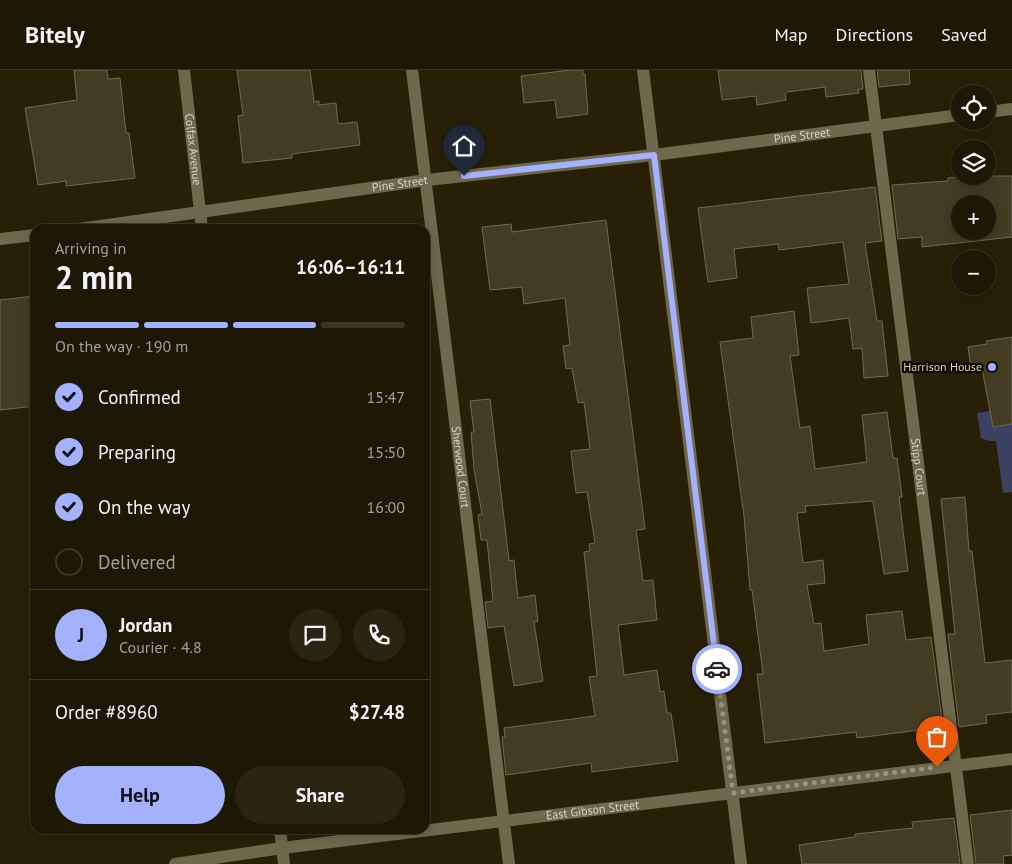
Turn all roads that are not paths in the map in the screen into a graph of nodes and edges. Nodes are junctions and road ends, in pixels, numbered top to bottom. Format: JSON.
{"nodes":[{"id":1,"x":184,"y":70,"type":"edge"},
{"id":2,"x":412,"y":70,"type":"edge"},
{"id":3,"x":643,"y":70,"type":"edge"},
{"id":4,"x":868,"y":70,"type":"edge"},
{"id":5,"x":1012,"y":109,"type":"edge"},
{"id":6,"x":996,"y":111,"type":"edge"},
{"id":7,"x":951,"y":116,"type":"edge"},
{"id":8,"x":875,"y":125,"type":"junction"},
{"id":9,"x":654,"y":155,"type":"junction"},
{"id":10,"x":427,"y":180,"type":"junction"},
{"id":11,"x":200,"y":212,"type":"junction"},
{"id":12,"x":114,"y":224,"type":"edge"},
{"id":13,"x":201,"y":224,"type":"edge"},
{"id":14,"x":30,"y":236,"type":"edge"},
{"id":15,"x":0,"y":239,"type":"edge"},
{"id":16,"x":1012,"y":758,"type":"edge"},
{"id":17,"x":956,"y":765,"type":"junction"},
{"id":18,"x":733,"y":793,"type":"junction"},
{"id":19,"x":505,"y":823,"type":"junction"},
{"id":20,"x":430,"y":831,"type":"edge"},
{"id":21,"x":281,"y":834,"type":"edge"},
{"id":22,"x":407,"y":834,"type":"edge"},
{"id":23,"x":282,"y":848,"type":"junction"},
{"id":24,"x":175,"y":864,"type":"edge"},
{"id":25,"x":284,"y":864,"type":"edge"},
{"id":26,"x":509,"y":864,"type":"edge"},
{"id":27,"x":741,"y":864,"type":"edge"},
{"id":28,"x":968,"y":864,"type":"edge"}],
"edges":[{"from":1,"to":11,"type":"street","name":"Colfax Avenue"},
{"from":2,"to":10,"type":"street","name":"Sherwood Court"},
{"from":3,"to":9,"type":"street"},
{"from":4,"to":8,"type":"street","name":"Stipp Court"},
{"from":5,"to":6,"type":"street"},
{"from":7,"to":8,"type":"street","name":"Pine Street"},
{"from":8,"to":9,"type":"street","name":"Pine Street"},
{"from":8,"to":17,"type":"street","name":"Stipp Court"},
{"from":9,"to":10,"type":"street","name":"Pine Street"},
{"from":9,"to":18,"type":"street"},
{"from":10,"to":11,"type":"street","name":"Pine Street"},
{"from":10,"to":19,"type":"street","name":"Sherwood Court"},
{"from":11,"to":12,"type":"street","name":"Pine Street"},
{"from":11,"to":13,"type":"street","name":"Colfax Avenue"},
{"from":14,"to":15,"type":"street"},
{"from":16,"to":17,"type":"street","name":"East Gibson Street"},
{"from":17,"to":18,"type":"street","name":"East Gibson Street"},
{"from":17,"to":28,"type":"street","name":"Stipp Court"},
{"from":18,"to":19,"type":"street","name":"East Gibson Street"},
{"from":18,"to":27,"type":"street"},
{"from":19,"to":20,"type":"street","name":"East Gibson Street"},
{"from":19,"to":26,"type":"street","name":"Sherwood Court"},
{"from":21,"to":23,"type":"street"},
{"from":22,"to":23,"type":"street","name":"East Gibson Street"},
{"from":23,"to":24,"type":"street","name":"East Gibson Street"},
{"from":23,"to":25,"type":"street"}]}
